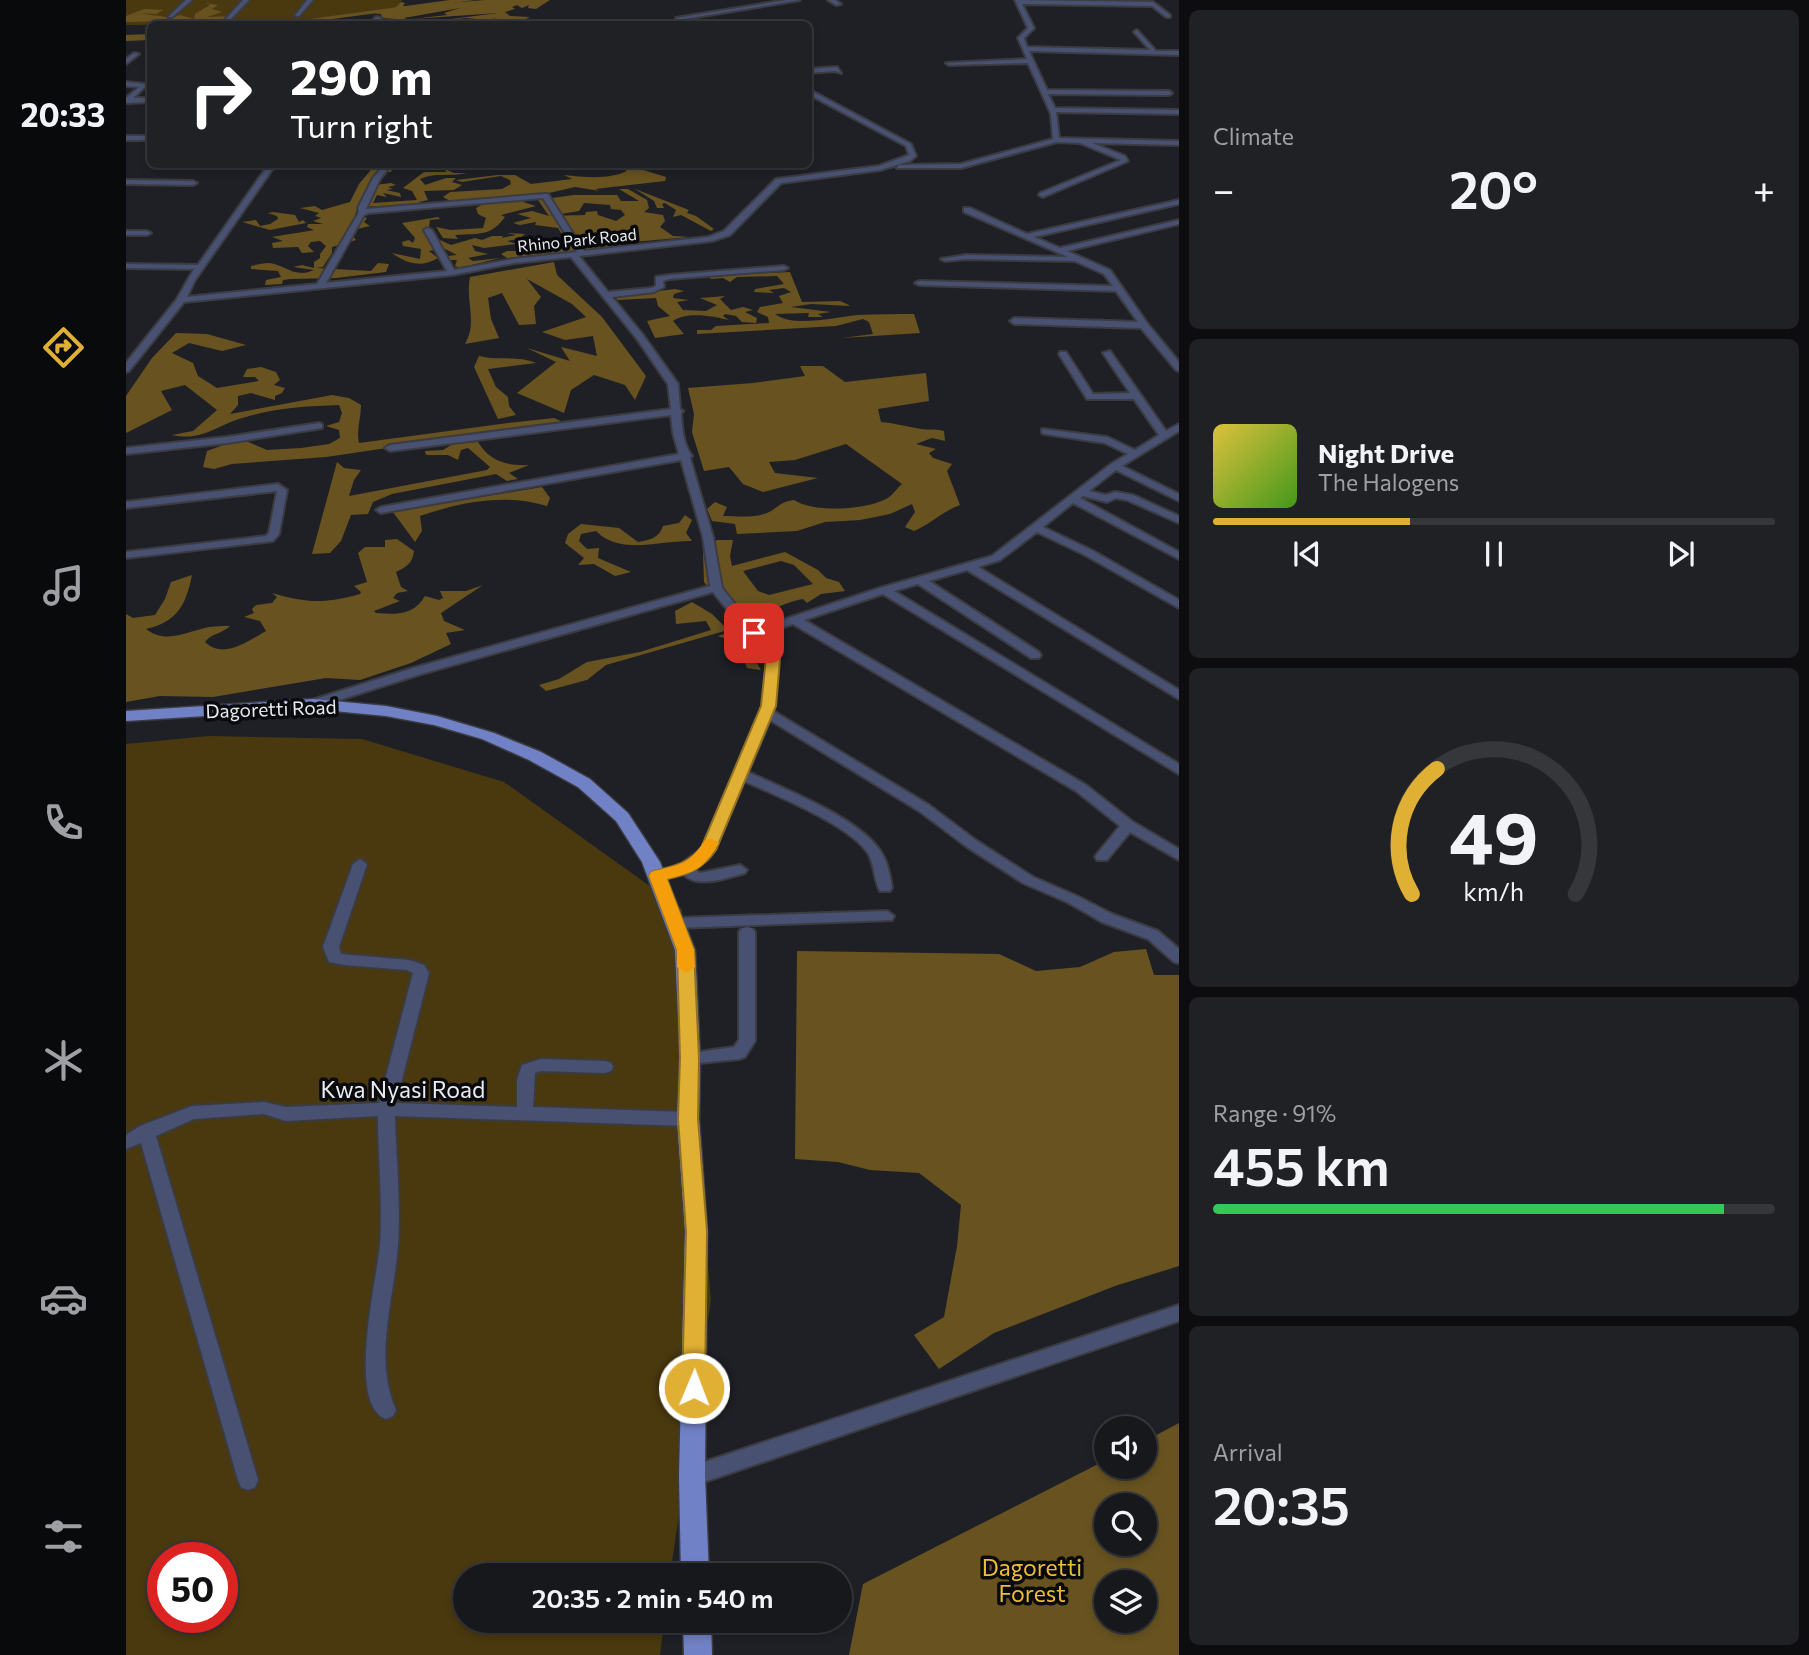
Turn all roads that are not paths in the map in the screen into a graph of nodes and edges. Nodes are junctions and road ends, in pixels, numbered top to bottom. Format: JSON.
{"nodes":[{"id":1,"x":189,"y":0,"type":"edge"},
{"id":2,"x":246,"y":0,"type":"edge"},
{"id":3,"x":303,"y":0,"type":"edge"},
{"id":4,"x":310,"y":0,"type":"edge"},
{"id":5,"x":797,"y":0,"type":"edge"},
{"id":6,"x":831,"y":0,"type":"edge"},
{"id":7,"x":1018,"y":1,"type":"edge"},
{"id":8,"x":838,"y":4,"type":"dead end"},
{"id":9,"x":170,"y":16,"type":"dead end"},
{"id":10,"x":1168,"y":16,"type":"dead end"},
{"id":11,"x":378,"y":18,"type":"dead end"},
{"id":12,"x":1027,"y":20,"type":"junction"},
{"id":13,"x":226,"y":21,"type":"edge"},
{"id":14,"x":374,"y":21,"type":"edge"},
{"id":15,"x":684,"y":21,"type":"edge"},
{"id":16,"x":1018,"y":22,"type":"dead end"},
{"id":17,"x":1137,"y":32,"type":"dead end"},
{"id":18,"x":1025,"y":49,"type":"junction"},
{"id":19,"x":1154,"y":52,"type":"junction"},
{"id":20,"x":1179,"y":53,"type":"edge"},
{"id":21,"x":136,"y":54,"type":"dead end"},
{"id":22,"x":1031,"y":61,"type":"junction"},
{"id":23,"x":126,"y":62,"type":"edge"},
{"id":24,"x":949,"y":63,"type":"dead end"},
{"id":25,"x":812,"y":71,"type":"edge"},
{"id":26,"x":839,"y":72,"type":"dead end"},
{"id":27,"x":126,"y":84,"type":"edge"},
{"id":28,"x":1044,"y":92,"type":"junction"},
{"id":29,"x":812,"y":93,"type":"edge"},
{"id":30,"x":1169,"y":93,"type":"dead end"},
{"id":31,"x":147,"y":100,"type":"edge"},
{"id":32,"x":127,"y":101,"type":"edge"},
{"id":33,"x":1052,"y":110,"type":"junction"},
{"id":34,"x":1179,"y":112,"type":"edge"},
{"id":35,"x":126,"y":138,"type":"edge"},
{"id":36,"x":147,"y":138,"type":"edge"},
{"id":37,"x":1056,"y":140,"type":"junction"},
{"id":38,"x":1083,"y":142,"type":"junction"},
{"id":39,"x":1179,"y":143,"type":"edge"},
{"id":40,"x":270,"y":168,"type":"edge"},
{"id":41,"x":386,"y":168,"type":"edge"},
{"id":42,"x":880,"y":168,"type":"junction"},
{"id":43,"x":126,"y":182,"type":"edge"},
{"id":44,"x":193,"y":183,"type":"dead end"},
{"id":45,"x":1043,"y":195,"type":"dead end"},
{"id":46,"x":1179,"y":202,"type":"edge"},
{"id":47,"x":967,"y":210,"type":"dead end"},
{"id":48,"x":363,"y":212,"type":"junction"},
{"id":49,"x":1179,"y":222,"type":"edge"},
{"id":50,"x":428,"y":230,"type":"dead end"},
{"id":51,"x":126,"y":233,"type":"edge"},
{"id":52,"x":147,"y":233,"type":"dead end"},
{"id":53,"x":1024,"y":237,"type":"junction"},
{"id":54,"x":1059,"y":251,"type":"junction"},
{"id":55,"x":578,"y":254,"type":"junction"},
{"id":56,"x":1077,"y":258,"type":"junction"},
{"id":57,"x":945,"y":259,"type":"dead end"},
{"id":58,"x":126,"y":266,"type":"edge"},
{"id":59,"x":201,"y":267,"type":"junction"},
{"id":60,"x":784,"y":268,"type":"dead end"},
{"id":61,"x":452,"y":273,"type":"junction"},
{"id":62,"x":919,"y":283,"type":"dead end"},
{"id":63,"x":321,"y":284,"type":"junction"},
{"id":64,"x":1120,"y":289,"type":"junction"},
{"id":65,"x":605,"y":295,"type":"junction"},
{"id":66,"x":181,"y":300,"type":"junction"},
{"id":67,"x":1014,"y":321,"type":"dead end"},
{"id":68,"x":1144,"y":325,"type":"junction"},
{"id":69,"x":1107,"y":353,"type":"dead end"},
{"id":70,"x":1063,"y":354,"type":"dead end"},
{"id":71,"x":127,"y":368,"type":"edge"},
{"id":72,"x":1179,"y":368,"type":"edge"},
{"id":73,"x":1138,"y":396,"type":"junction"},
{"id":74,"x":678,"y":411,"type":"junction"},
{"id":75,"x":319,"y":426,"type":"dead end"},
{"id":76,"x":1179,"y":427,"type":"edge"},
{"id":77,"x":1045,"y":431,"type":"dead end"},
{"id":78,"x":1164,"y":435,"type":"junction"},
{"id":79,"x":390,"y":448,"type":"dead end"},
{"id":80,"x":126,"y":451,"type":"edge"},
{"id":81,"x":1134,"y":453,"type":"junction"},
{"id":82,"x":687,"y":456,"type":"junction"},
{"id":83,"x":1115,"y":466,"type":"junction"},
{"id":84,"x":1077,"y":496,"type":"junction"},
{"id":85,"x":1179,"y":498,"type":"edge"},
{"id":86,"x":126,"y":505,"type":"edge"},
{"id":87,"x":381,"y":510,"type":"dead end"},
{"id":88,"x":1179,"y":520,"type":"edge"},
{"id":89,"x":1038,"y":528,"type":"junction"},
{"id":90,"x":126,"y":555,"type":"edge"},
{"id":91,"x":1179,"y":556,"type":"edge"},
{"id":92,"x":970,"y":567,"type":"junction"},
{"id":93,"x":922,"y":581,"type":"junction"},
{"id":94,"x":716,"y":588,"type":"junction"},
{"id":95,"x":884,"y":590,"type":"junction"},
{"id":96,"x":1179,"y":606,"type":"edge"},
{"id":97,"x":796,"y":621,"type":"junction"},
{"id":98,"x":754,"y":633,"type":"junction"},
{"id":99,"x":1035,"y":655,"type":"dead end"},
{"id":100,"x":1179,"y":695,"type":"edge"},
{"id":101,"x":313,"y":704,"type":"junction"},
{"id":102,"x":766,"y":712,"type":"junction"},
{"id":103,"x":126,"y":716,"type":"edge"},
{"id":104,"x":1179,"y":770,"type":"edge"},
{"id":105,"x":740,"y":774,"type":"junction"},
{"id":106,"x":1128,"y":825,"type":"junction"},
{"id":107,"x":1179,"y":855,"type":"edge"},
{"id":108,"x":1102,"y":857,"type":"dead end"},
{"id":109,"x":360,"y":864,"type":"dead end"},
{"id":110,"x":686,"y":869,"type":"junction"},
{"id":111,"x":740,"y":870,"type":"dead end"},
{"id":112,"x":657,"y":876,"type":"junction"},
{"id":113,"x":885,"y":888,"type":"dead end"},
{"id":114,"x":887,"y":916,"type":"dead end"},
{"id":115,"x":676,"y":922,"type":"junction"},
{"id":116,"x":747,"y":932,"type":"dead end"},
{"id":117,"x":1179,"y":958,"type":"edge"},
{"id":118,"x":690,"y":1058,"type":"junction"},
{"id":119,"x":605,"y":1067,"type":"dead end"},
{"id":120,"x":386,"y":1109,"type":"junction"},
{"id":121,"x":525,"y":1114,"type":"junction"},
{"id":122,"x":688,"y":1119,"type":"junction"},
{"id":123,"x":146,"y":1131,"type":"junction"},
{"id":124,"x":126,"y":1142,"type":"edge"},
{"id":125,"x":1179,"y":1313,"type":"edge"},
{"id":126,"x":386,"y":1410,"type":"dead end"},
{"id":127,"x":692,"y":1476,"type":"junction"},
{"id":128,"x":248,"y":1479,"type":"dead end"},
{"id":129,"x":695,"y":1563,"type":"edge"},
{"id":130,"x":697,"y":1633,"type":"edge"},
{"id":131,"x":698,"y":1655,"type":"edge"}],
"edges":[{"from":1,"to":9,"type":"street"},
{"from":2,"to":13,"type":"street"},
{"from":3,"to":4,"type":"street"},
{"from":5,"to":15,"type":"street"},
{"from":6,"to":8,"type":"street"},
{"from":7,"to":10,"type":"street"},
{"from":7,"to":12,"type":"street"},
{"from":11,"to":14,"type":"street"},
{"from":12,"to":16,"type":"street"},
{"from":12,"to":18,"type":"street"},
{"from":17,"to":19,"type":"street"},
{"from":18,"to":19,"type":"street"},
{"from":18,"to":22,"type":"street"},
{"from":19,"to":20,"type":"street"},
{"from":21,"to":23,"type":"street"},
{"from":22,"to":24,"type":"street"},
{"from":22,"to":28,"type":"street"},
{"from":25,"to":26,"type":"street"},
{"from":27,"to":32,"type":"street"},
{"from":28,"to":30,"type":"street"},
{"from":28,"to":33,"type":"street"},
{"from":29,"to":42,"type":"street","name":"Rhino Park Road"},
{"from":31,"to":32,"type":"street"},
{"from":33,"to":34,"type":"street"},
{"from":33,"to":37,"type":"street"},
{"from":35,"to":36,"type":"street"},
{"from":37,"to":38,"type":"street"},
{"from":37,"to":42,"type":"street"},
{"from":38,"to":39,"type":"street"},
{"from":38,"to":45,"type":"street"},
{"from":40,"to":59,"type":"street"},
{"from":41,"to":48,"type":"street"},
{"from":42,"to":55,"type":"street","name":"Rhino Park Road"},
{"from":43,"to":44,"type":"street"},
{"from":46,"to":53,"type":"street"},
{"from":47,"to":53,"type":"street"},
{"from":48,"to":55,"type":"street"},
{"from":48,"to":63,"type":"street"},
{"from":49,"to":54,"type":"street"},
{"from":50,"to":61,"type":"street"},
{"from":51,"to":52,"type":"street"},
{"from":53,"to":54,"type":"street"},
{"from":54,"to":56,"type":"street"},
{"from":55,"to":61,"type":"street","name":"Rhino Park Road"},
{"from":55,"to":65,"type":"street"},
{"from":56,"to":57,"type":"street"},
{"from":56,"to":64,"type":"street"},
{"from":58,"to":59,"type":"street"},
{"from":59,"to":66,"type":"street"},
{"from":60,"to":65,"type":"street"},
{"from":61,"to":63,"type":"street","name":"Rhino Park Road"},
{"from":62,"to":64,"type":"street"},
{"from":63,"to":66,"type":"street","name":"Rhino Park Road"},
{"from":64,"to":68,"type":"street"},
{"from":65,"to":74,"type":"street"},
{"from":66,"to":71,"type":"street"},
{"from":67,"to":68,"type":"street"},
{"from":68,"to":72,"type":"street"},
{"from":69,"to":73,"type":"street"},
{"from":70,"to":73,"type":"street"},
{"from":73,"to":78,"type":"street"},
{"from":74,"to":79,"type":"street"},
{"from":74,"to":82,"type":"street"},
{"from":75,"to":80,"type":"street"},
{"from":76,"to":78,"type":"street"},
{"from":77,"to":81,"type":"street"},
{"from":78,"to":81,"type":"street"},
{"from":81,"to":83,"type":"street"},
{"from":82,"to":87,"type":"street"},
{"from":82,"to":94,"type":"street"},
{"from":83,"to":84,"type":"street"},
{"from":83,"to":85,"type":"street"},
{"from":84,"to":88,"type":"street"},
{"from":84,"to":89,"type":"street"},
{"from":84,"to":91,"type":"street"},
{"from":86,"to":90,"type":"street"},
{"from":89,"to":92,"type":"street"},
{"from":89,"to":96,"type":"street"},
{"from":92,"to":93,"type":"street"},
{"from":92,"to":100,"type":"street"},
{"from":93,"to":95,"type":"street"},
{"from":93,"to":99,"type":"street"},
{"from":94,"to":98,"type":"street"},
{"from":94,"to":101,"type":"street"},
{"from":95,"to":97,"type":"street"},
{"from":95,"to":104,"type":"street"},
{"from":97,"to":98,"type":"street"},
{"from":97,"to":106,"type":"street"},
{"from":98,"to":102,"type":"street"},
{"from":101,"to":103,"type":"main road","name":"Dagoretti Road"},
{"from":101,"to":112,"type":"main road","name":"Dagoretti Road"},
{"from":102,"to":105,"type":"street"},
{"from":102,"to":117,"type":"street"},
{"from":105,"to":110,"type":"street"},
{"from":105,"to":113,"type":"street"},
{"from":106,"to":107,"type":"street"},
{"from":106,"to":108,"type":"street"},
{"from":109,"to":120,"type":"street"},
{"from":110,"to":111,"type":"street"},
{"from":110,"to":112,"type":"street"},
{"from":112,"to":115,"type":"main road","name":"Dagoretti Road"},
{"from":114,"to":115,"type":"street"},
{"from":115,"to":118,"type":"main road","name":"Dagoretti Road"},
{"from":116,"to":118,"type":"street"},
{"from":118,"to":122,"type":"main road","name":"Dagoretti Road"},
{"from":119,"to":121,"type":"street"},
{"from":120,"to":121,"type":"street","name":"Kwa Nyasi Road"},
{"from":120,"to":123,"type":"street","name":"Kwa Nyasi Road"},
{"from":120,"to":126,"type":"street"},
{"from":121,"to":122,"type":"street","name":"Kwa Nyasi Road"},
{"from":122,"to":127,"type":"main road","name":"Dagoretti Road"},
{"from":123,"to":124,"type":"street","name":"Kwa Nyasi Road"},
{"from":123,"to":128,"type":"street"},
{"from":125,"to":127,"type":"street"},
{"from":127,"to":129,"type":"main road","name":"Dagoretti Road"},
{"from":130,"to":131,"type":"main road"}]}
